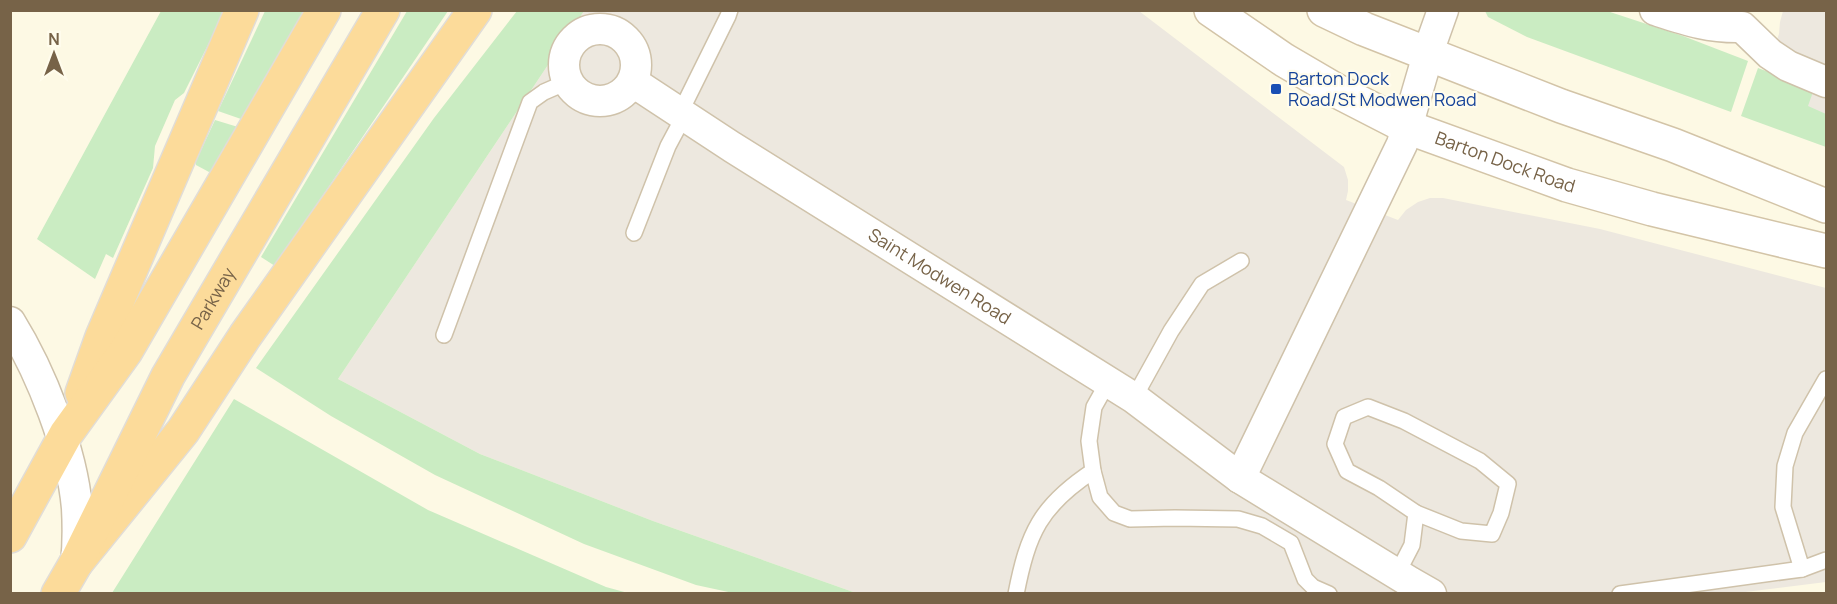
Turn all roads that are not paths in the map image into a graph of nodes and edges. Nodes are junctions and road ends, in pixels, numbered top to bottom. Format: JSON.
{"nodes":[{"id":1,"x":242,"y":10,"type":"edge"},
{"id":2,"x":324,"y":10,"type":"edge"},
{"id":3,"x":383,"y":10,"type":"edge"},
{"id":4,"x":475,"y":10,"type":"edge"},
{"id":5,"x":729,"y":10,"type":"edge"},
{"id":6,"x":1211,"y":10,"type":"edge"},
{"id":7,"x":1324,"y":10,"type":"edge"},
{"id":8,"x":1443,"y":10,"type":"edge"},
{"id":9,"x":1655,"y":10,"type":"edge"},
{"id":10,"x":1748,"y":19,"type":"edge"},
{"id":11,"x":1428,"y":54,"type":"junction"},
{"id":12,"x":567,"y":82,"type":"junction"},
{"id":13,"x":633,"y":82,"type":"junction"},
{"id":14,"x":1827,"y":82,"type":"edge"},
{"id":15,"x":682,"y":115,"type":"junction"},
{"id":16,"x":1407,"y":127,"type":"junction"},
{"id":17,"x":1827,"y":206,"type":"edge"},
{"id":18,"x":634,"y":233,"type":"dead end"},
{"id":19,"x":1827,"y":251,"type":"edge"},
{"id":20,"x":1241,"y":261,"type":"dead end"},
{"id":21,"x":10,"y":322,"type":"edge"},
{"id":22,"x":444,"y":335,"type":"dead end"},
{"id":23,"x":114,"y":344,"type":"junction"},
{"id":24,"x":1827,"y":379,"type":"edge"},
{"id":25,"x":1108,"y":382,"type":"junction"},
{"id":26,"x":1134,"y":399,"type":"junction"},
{"id":27,"x":64,"y":438,"type":"junction"},
{"id":28,"x":1093,"y":471,"type":"junction"},
{"id":29,"x":1240,"y":478,"type":"junction"},
{"id":30,"x":1416,"y":513,"type":"junction"},
{"id":31,"x":10,"y":536,"type":"edge"},
{"id":32,"x":1827,"y":560,"type":"edge"},
{"id":33,"x":76,"y":563,"type":"junction"},
{"id":34,"x":1802,"y":569,"type":"junction"},
{"id":35,"x":1397,"y":574,"type":"junction"},
{"id":36,"x":58,"y":594,"type":"edge"},
{"id":37,"x":1016,"y":594,"type":"edge"},
{"id":38,"x":1329,"y":594,"type":"edge"},
{"id":39,"x":1431,"y":594,"type":"edge"},
{"id":40,"x":1620,"y":594,"type":"edge"}],
"edges":[{"from":1,"to":23,"type":"highway"},
{"from":2,"to":23,"type":"highway"},
{"from":3,"to":33,"type":"highway","name":"Parkway"},
{"from":4,"to":33,"type":"highway"},
{"from":5,"to":15,"type":"lane"},
{"from":6,"to":16,"type":"main road","name":"Barton Dock Road"},
{"from":7,"to":11,"type":"main road"},
{"from":8,"to":11,"type":"street"},
{"from":9,"to":10,"type":"street"},
{"from":10,"to":14,"type":"street"},
{"from":11,"to":16,"type":"street"},
{"from":11,"to":17,"type":"main road"},
{"from":12,"to":13,"type":"street"},
{"from":12,"to":13,"type":"street"},
{"from":12,"to":22,"type":"lane"},
{"from":13,"to":15,"type":"street","name":"Saint Modwen Road"},
{"from":15,"to":18,"type":"lane"},
{"from":15,"to":25,"type":"street","name":"Saint Modwen Road"},
{"from":16,"to":19,"type":"main road","name":"Barton Dock Road"},
{"from":16,"to":29,"type":"street"},
{"from":20,"to":26,"type":"lane"},
{"from":21,"to":27,"type":"street"},
{"from":23,"to":27,"type":"highway"},
{"from":24,"to":34,"type":"lane"},
{"from":25,"to":26,"type":"street","name":"Saint Modwen Road"},
{"from":25,"to":28,"type":"lane"},
{"from":26,"to":29,"type":"street","name":"Saint Modwen Road"},
{"from":27,"to":31,"type":"highway"},
{"from":27,"to":33,"type":"street"},
{"from":28,"to":37,"type":"lane"},
{"from":28,"to":38,"type":"lane"},
{"from":29,"to":35,"type":"street","name":"Saint Modwen Road"},
{"from":30,"to":30,"type":"lane"},
{"from":30,"to":35,"type":"lane"},
{"from":32,"to":34,"type":"lane"},
{"from":33,"to":36,"type":"highway","name":"Parkway"},
{"from":34,"to":40,"type":"lane"},
{"from":35,"to":39,"type":"street","name":"Saint Modwen Road"}]}
